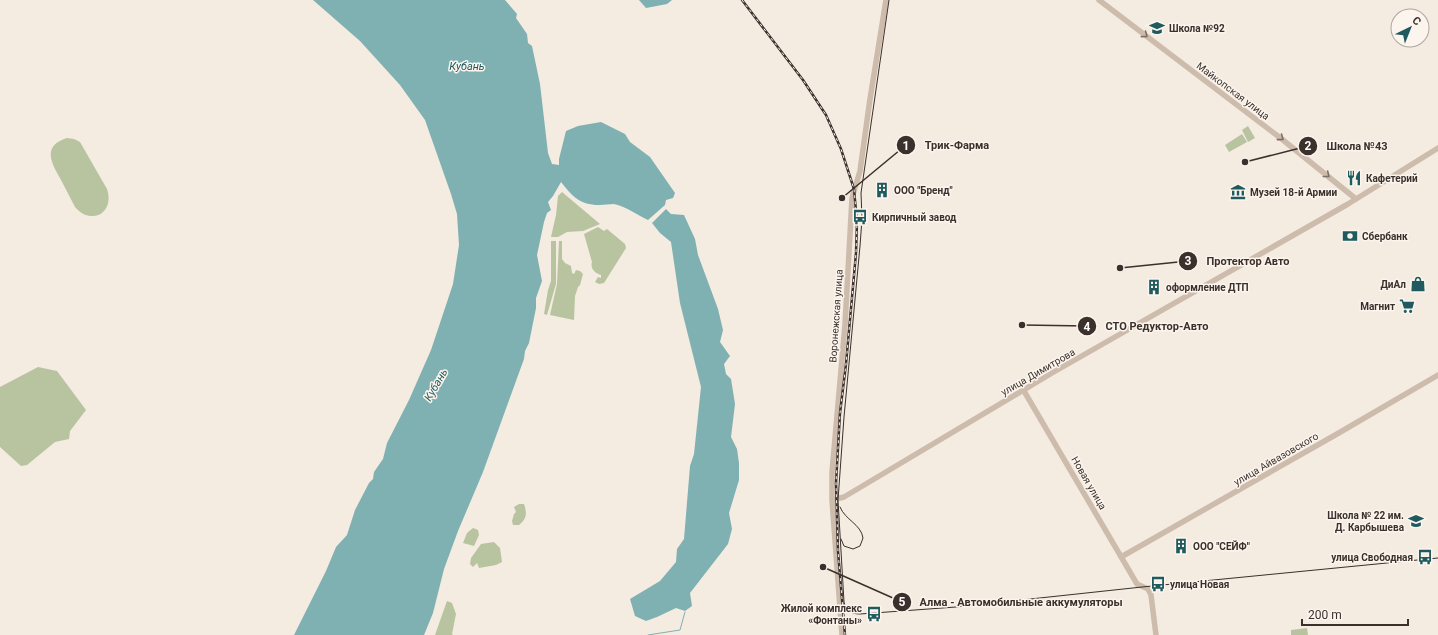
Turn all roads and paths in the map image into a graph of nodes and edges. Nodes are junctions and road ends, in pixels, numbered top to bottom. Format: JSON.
{"nodes":[{"id":1,"x":886,"y":0,"type":"edge"},
{"id":2,"x":1099,"y":0,"type":"edge"},
{"id":3,"x":1438,"y":148,"type":"edge"},
{"id":4,"x":1356,"y":199,"type":"junction"},
{"id":5,"x":1438,"y":375,"type":"edge"},
{"id":6,"x":1024,"y":391,"type":"junction"},
{"id":7,"x":832,"y":500,"type":"junction"},
{"id":8,"x":1121,"y":558,"type":"junction"},
{"id":9,"x":842,"y":635,"type":"edge"},
{"id":10,"x":1156,"y":635,"type":"edge"}],
"edges":[{"from":1,"to":7,"type":"street","name":"Воронежская улица"},
{"from":2,"to":4,"type":"street","name":"Майкопская улица","one_way":true},
{"from":3,"to":4,"type":"street","name":"улица Димитрова"},
{"from":4,"to":6,"type":"street","name":"улица Димитрова"},
{"from":5,"to":8,"type":"street","name":"улица Айвазовского"},
{"from":6,"to":7,"type":"street","name":"улица Димитрова"},
{"from":6,"to":8,"type":"street","name":"Новая улица"},
{"from":7,"to":9,"type":"street","name":"Воронежская улица"},
{"from":8,"to":10,"type":"street","name":"Новая улица"}]}
